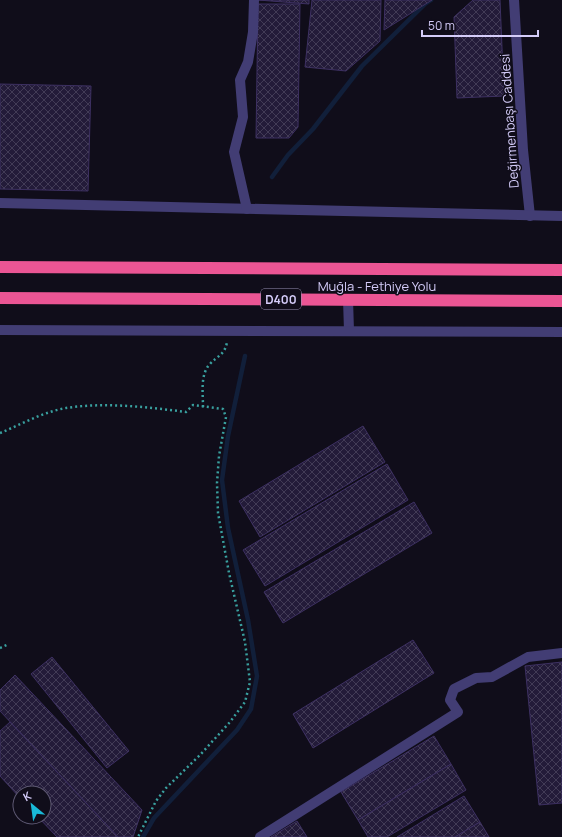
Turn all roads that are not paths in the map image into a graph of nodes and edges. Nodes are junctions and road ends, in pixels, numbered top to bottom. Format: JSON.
{"nodes":[{"id":1,"x":254,"y":0,"type":"edge"},
{"id":2,"x":514,"y":0,"type":"edge"},
{"id":3,"x":0,"y":203,"type":"edge"},
{"id":4,"x":247,"y":209,"type":"junction"},
{"id":5,"x":530,"y":216,"type":"junction"},
{"id":6,"x":562,"y":216,"type":"edge"},
{"id":7,"x":0,"y":267,"type":"edge"},
{"id":8,"x":562,"y":270,"type":"edge"},
{"id":9,"x":0,"y":298,"type":"edge"},
{"id":10,"x":348,"y":299,"type":"junction"},
{"id":11,"x":562,"y":301,"type":"edge"},
{"id":12,"x":0,"y":330,"type":"edge"},
{"id":13,"x":349,"y":331,"type":"junction"},
{"id":14,"x":562,"y":332,"type":"edge"},
{"id":15,"x":562,"y":653,"type":"edge"},
{"id":16,"x":260,"y":837,"type":"edge"}],
"edges":[{"from":1,"to":4,"type":"street"},
{"from":2,"to":5,"type":"street","name":"Değirmenbaşı Caddesi"},
{"from":3,"to":4,"type":"street"},
{"from":4,"to":5,"type":"street"},
{"from":5,"to":6,"type":"street"},
{"from":7,"to":8,"type":"highway","name":"Muğla - Fethiye Yolu"},
{"from":9,"to":10,"type":"highway","name":"Muğla - Fethiye Yolu","number":"D400"},
{"from":10,"to":11,"type":"highway","name":"Muğla - Fethiye Yolu","number":"D400"},
{"from":10,"to":13,"type":"street"},
{"from":12,"to":13,"type":"street"},
{"from":13,"to":14,"type":"street"},
{"from":15,"to":16,"type":"street"}]}
